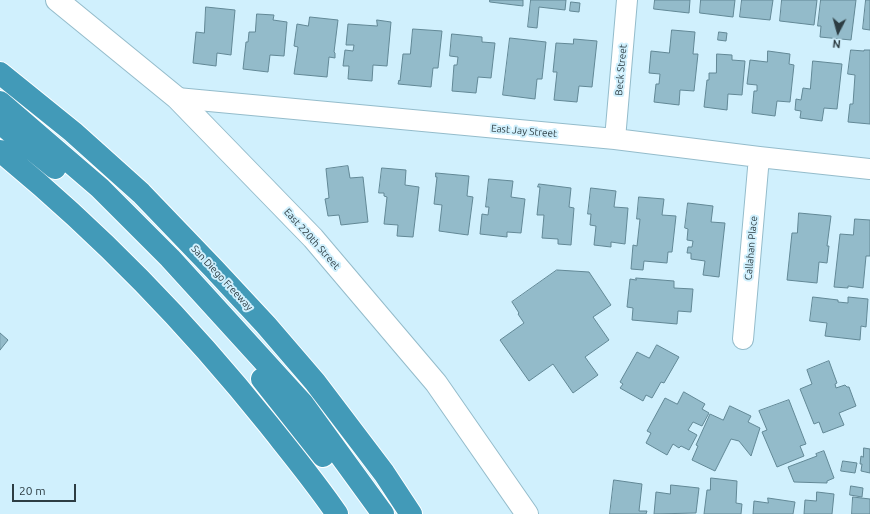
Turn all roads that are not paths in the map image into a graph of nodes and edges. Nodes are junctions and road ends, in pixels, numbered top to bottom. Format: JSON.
{"nodes":[{"id":1,"x":57,"y":0,"type":"edge"},
{"id":2,"x":626,"y":0,"type":"edge"},
{"id":3,"x":0,"y":73,"type":"edge"},
{"id":4,"x":177,"y":98,"type":"junction"},
{"id":5,"x":0,"y":102,"type":"edge"},
{"id":6,"x":0,"y":123,"type":"edge"},
{"id":7,"x":615,"y":139,"type":"junction"},
{"id":8,"x":0,"y":151,"type":"edge"},
{"id":9,"x":759,"y":157,"type":"junction"},
{"id":10,"x":870,"y":168,"type":"edge"},
{"id":11,"x":743,"y":338,"type":"dead end"},
{"id":12,"x":337,"y":514,"type":"edge"},
{"id":13,"x":364,"y":514,"type":"edge"},
{"id":14,"x":383,"y":514,"type":"edge"},
{"id":15,"x":411,"y":514,"type":"edge"},
{"id":16,"x":527,"y":514,"type":"edge"}],
"edges":[{"from":1,"to":4,"type":"street","name":"East 220th Street"},
{"from":2,"to":7,"type":"street","name":"Beck Street"},
{"from":3,"to":15,"type":"highway","name":"San Diego Freeway"},
{"from":4,"to":7,"type":"street","name":"East Jay Street"},
{"from":4,"to":16,"type":"street","name":"East 220th Street"},
{"from":5,"to":14,"type":"highway"},
{"from":6,"to":13,"type":"highway"},
{"from":7,"to":9,"type":"street","name":"East Jay Street"},
{"from":8,"to":12,"type":"highway"},
{"from":9,"to":10,"type":"street","name":"East Jay Street"},
{"from":9,"to":11,"type":"street","name":"Callahan Place"}]}
